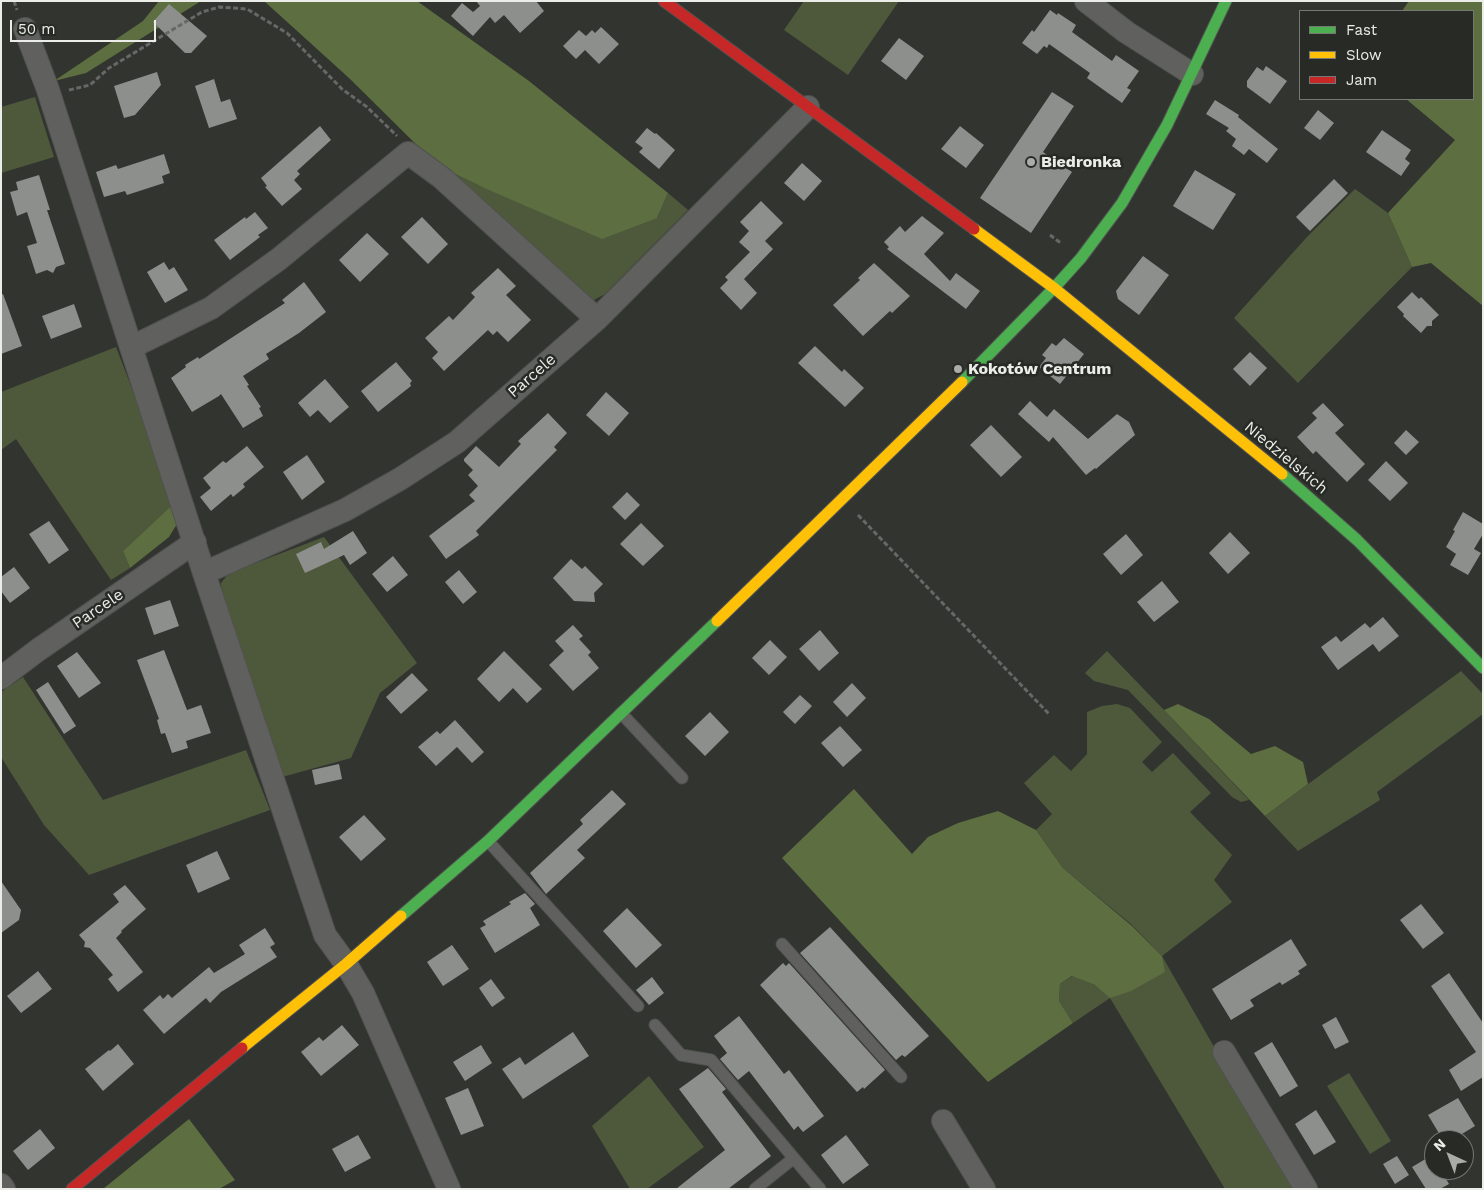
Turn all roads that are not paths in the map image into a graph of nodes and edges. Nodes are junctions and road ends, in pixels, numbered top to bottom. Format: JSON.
{"nodes":[{"id":1,"x":664,"y":1,"type":"edge"},
{"id":2,"x":1086,"y":1,"type":"edge"},
{"id":3,"x":1226,"y":1,"type":"edge"},
{"id":4,"x":25,"y":29,"type":"dead end"},
{"id":5,"x":1192,"y":74,"type":"junction"},
{"id":6,"x":808,"y":107,"type":"junction"},
{"id":7,"x":1054,"y":288,"type":"junction"},
{"id":8,"x":597,"y":319,"type":"junction"},
{"id":9,"x":132,"y":347,"type":"junction"},
{"id":10,"x":195,"y":542,"type":"junction"},
{"id":11,"x":204,"y":574,"type":"junction"},
{"id":12,"x":1483,"y":668,"type":"edge"},
{"id":13,"x":1,"y":678,"type":"edge"},
{"id":14,"x":621,"y":713,"type":"junction"},
{"id":15,"x":682,"y":778,"type":"dead end"},
{"id":16,"x":488,"y":841,"type":"junction"},
{"id":17,"x":782,"y":944,"type":"dead end"},
{"id":18,"x":346,"y":964,"type":"junction"},
{"id":19,"x":638,"y":1006,"type":"dead end"},
{"id":20,"x":655,"y":1024,"type":"dead end"},
{"id":21,"x":1224,"y":1052,"type":"dead end"},
{"id":22,"x":901,"y":1077,"type":"dead end"},
{"id":23,"x":943,"y":1121,"type":"dead end"},
{"id":24,"x":794,"y":1158,"type":"junction"},
{"id":25,"x":1,"y":1185,"type":"edge"},
{"id":26,"x":4,"y":1189,"type":"edge"},
{"id":27,"x":72,"y":1189,"type":"edge"},
{"id":28,"x":449,"y":1189,"type":"edge"},
{"id":29,"x":755,"y":1189,"type":"edge"},
{"id":30,"x":820,"y":1189,"type":"edge"},
{"id":31,"x":984,"y":1189,"type":"edge"},
{"id":32,"x":1306,"y":1189,"type":"edge"}],
"edges":[{"from":1,"to":6,"type":"street","name":"Niedzielskich"},
{"from":2,"to":5,"type":"street"},
{"from":3,"to":5,"type":"street"},
{"from":4,"to":9,"type":"street"},
{"from":5,"to":7,"type":"street"},
{"from":6,"to":7,"type":"street","name":"Niedzielskich"},
{"from":6,"to":8,"type":"street","name":"Parcele"},
{"from":7,"to":12,"type":"street","name":"Niedzielskich"},
{"from":7,"to":14,"type":"street"},
{"from":8,"to":9,"type":"street"},
{"from":8,"to":11,"type":"street","name":"Parcele"},
{"from":9,"to":10,"type":"street"},
{"from":10,"to":11,"type":"street"},
{"from":10,"to":13,"type":"street","name":"Parcele"},
{"from":11,"to":18,"type":"street"},
{"from":14,"to":15,"type":"lane"},
{"from":14,"to":16,"type":"street"},
{"from":16,"to":18,"type":"street"},
{"from":16,"to":19,"type":"lane"},
{"from":17,"to":22,"type":"lane"},
{"from":18,"to":27,"type":"street"},
{"from":18,"to":28,"type":"street"},
{"from":20,"to":24,"type":"lane"},
{"from":21,"to":32,"type":"street"},
{"from":23,"to":31,"type":"street"},
{"from":24,"to":29,"type":"lane"},
{"from":24,"to":30,"type":"lane"},
{"from":25,"to":26,"type":"street"}]}
